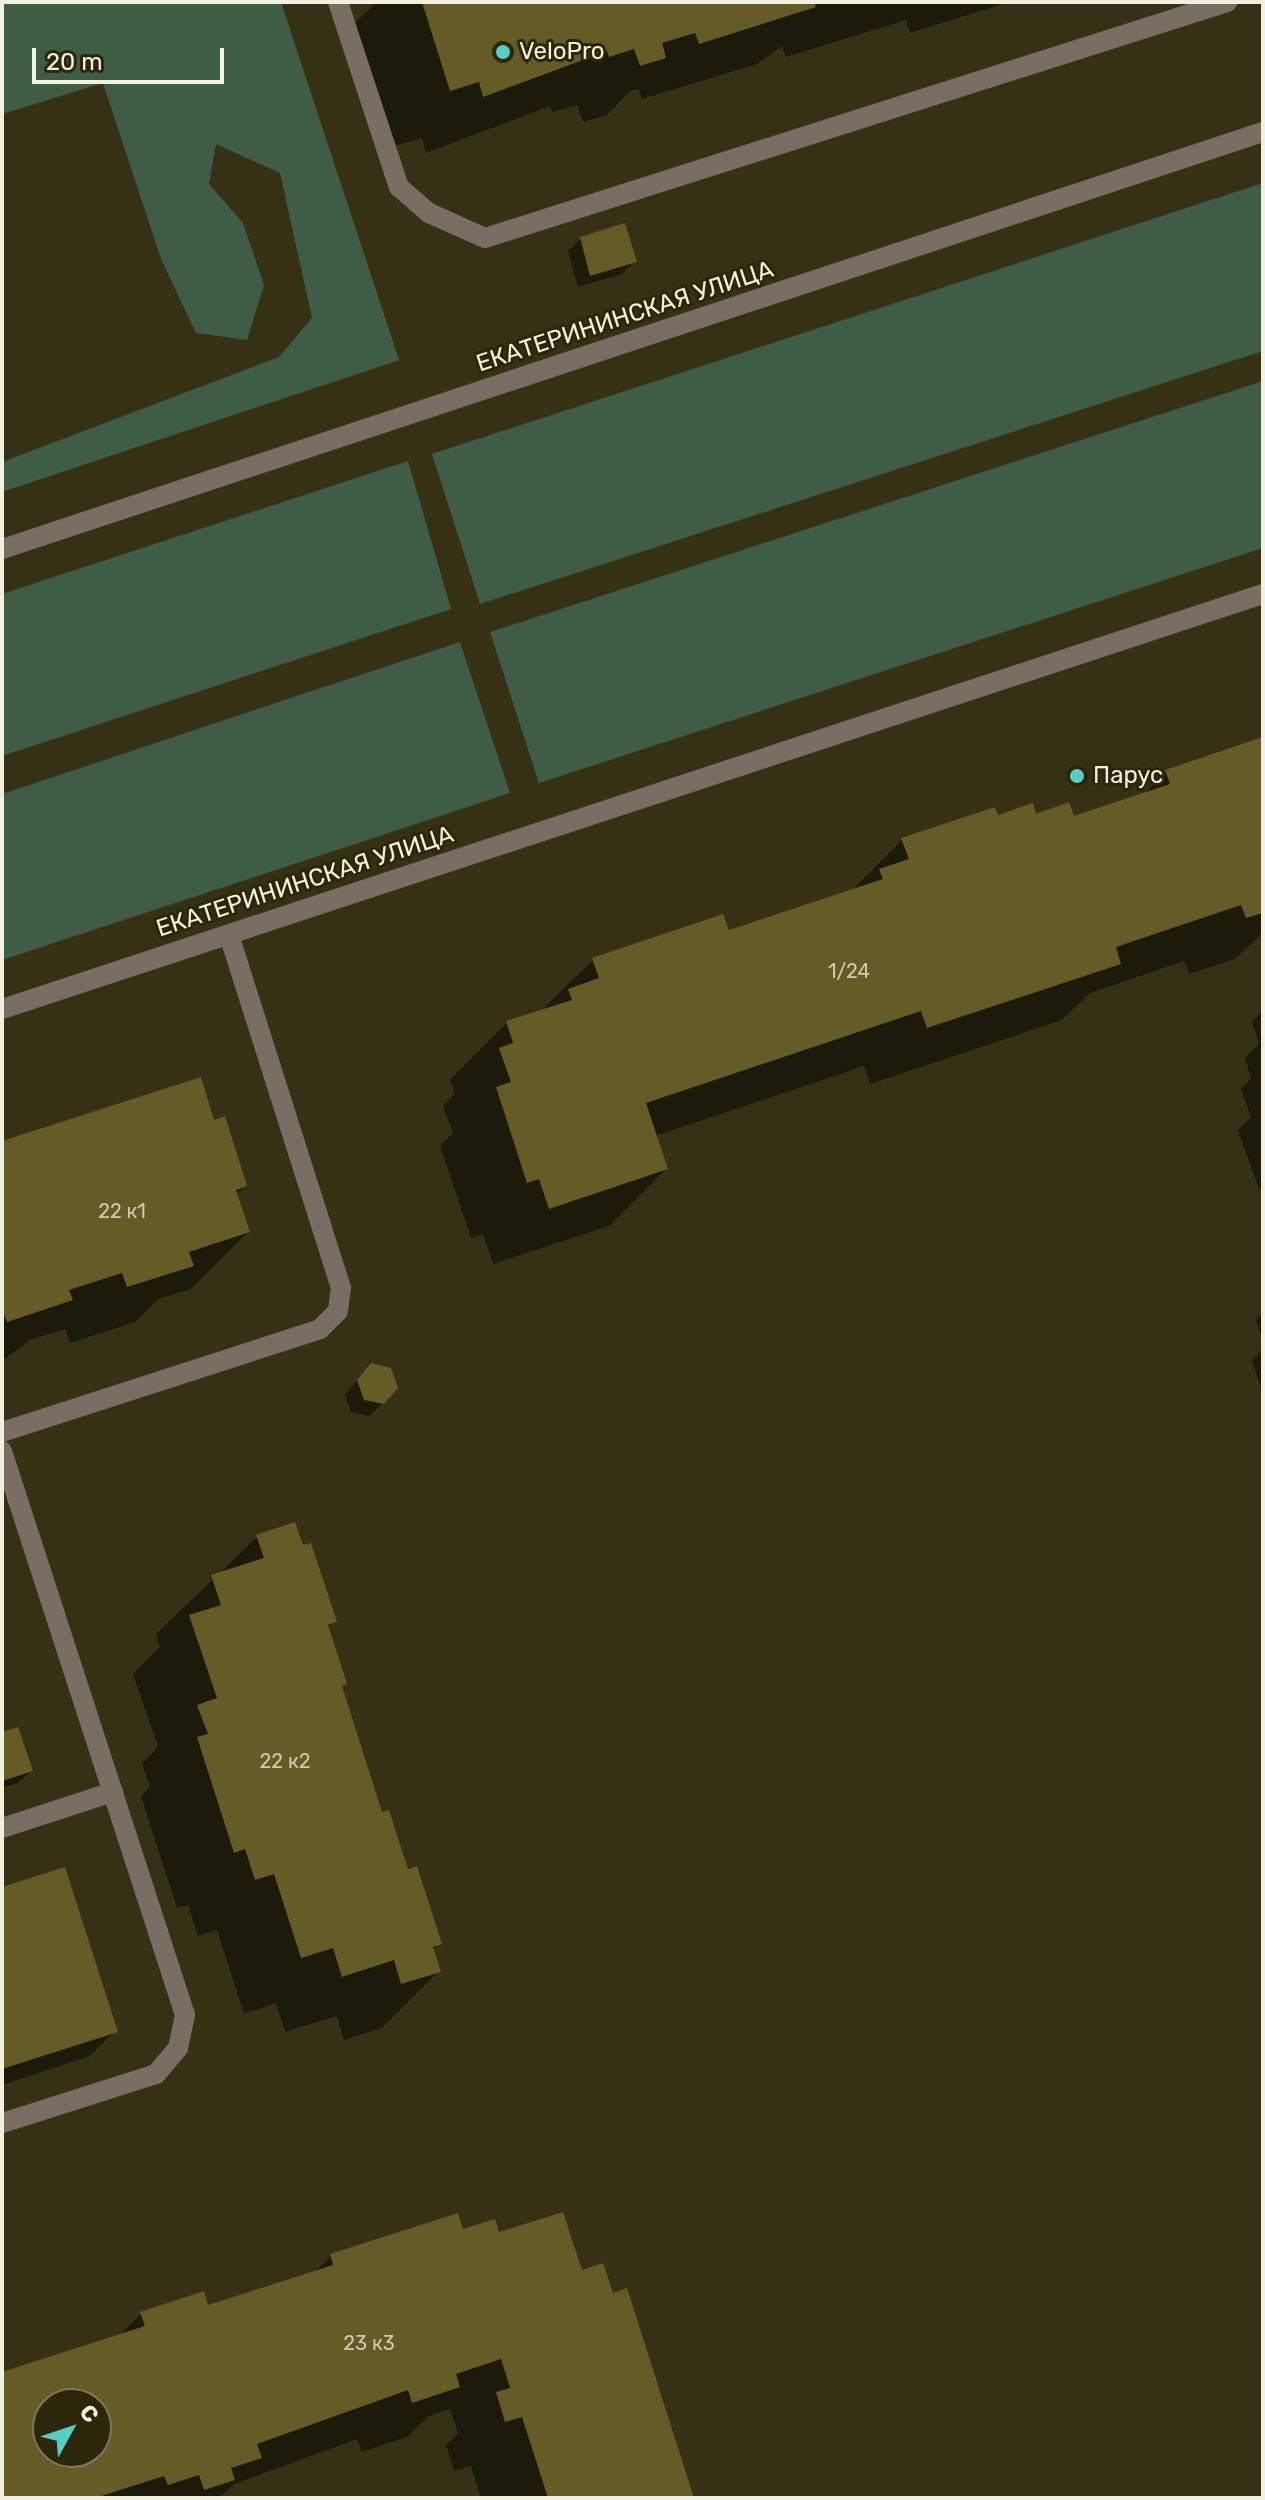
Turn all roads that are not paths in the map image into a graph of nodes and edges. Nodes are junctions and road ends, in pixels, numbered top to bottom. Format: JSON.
{"nodes":[{"id":1,"x":338,"y":2,"type":"edge"},
{"id":2,"x":1227,"y":2,"type":"edge"},
{"id":3,"x":1263,"y":132,"type":"edge"},
{"id":4,"x":2,"y":549,"type":"edge"},
{"id":5,"x":1263,"y":594,"type":"edge"},
{"id":6,"x":229,"y":935,"type":"junction"},
{"id":7,"x":2,"y":1009,"type":"edge"},
{"id":8,"x":2,"y":1432,"type":"edge"},
{"id":9,"x":2,"y":1451,"type":"edge"},
{"id":10,"x":113,"y":1792,"type":"junction"},
{"id":11,"x":2,"y":1828,"type":"edge"},
{"id":12,"x":2,"y":2123,"type":"edge"}],
"edges":[{"from":1,"to":2,"type":"street"},
{"from":3,"to":4,"type":"street","name":"ЕКАТЕРИНИНСКАЯ УЛИЦА"},
{"from":5,"to":6,"type":"street","name":"ЕКАТЕРИНИНСКАЯ УЛИЦА"},
{"from":6,"to":7,"type":"street","name":"ЕКАТЕРИНИНСКАЯ УЛИЦА"},
{"from":6,"to":8,"type":"street"},
{"from":9,"to":10,"type":"street"},
{"from":10,"to":11,"type":"street"},
{"from":10,"to":12,"type":"street"}]}
